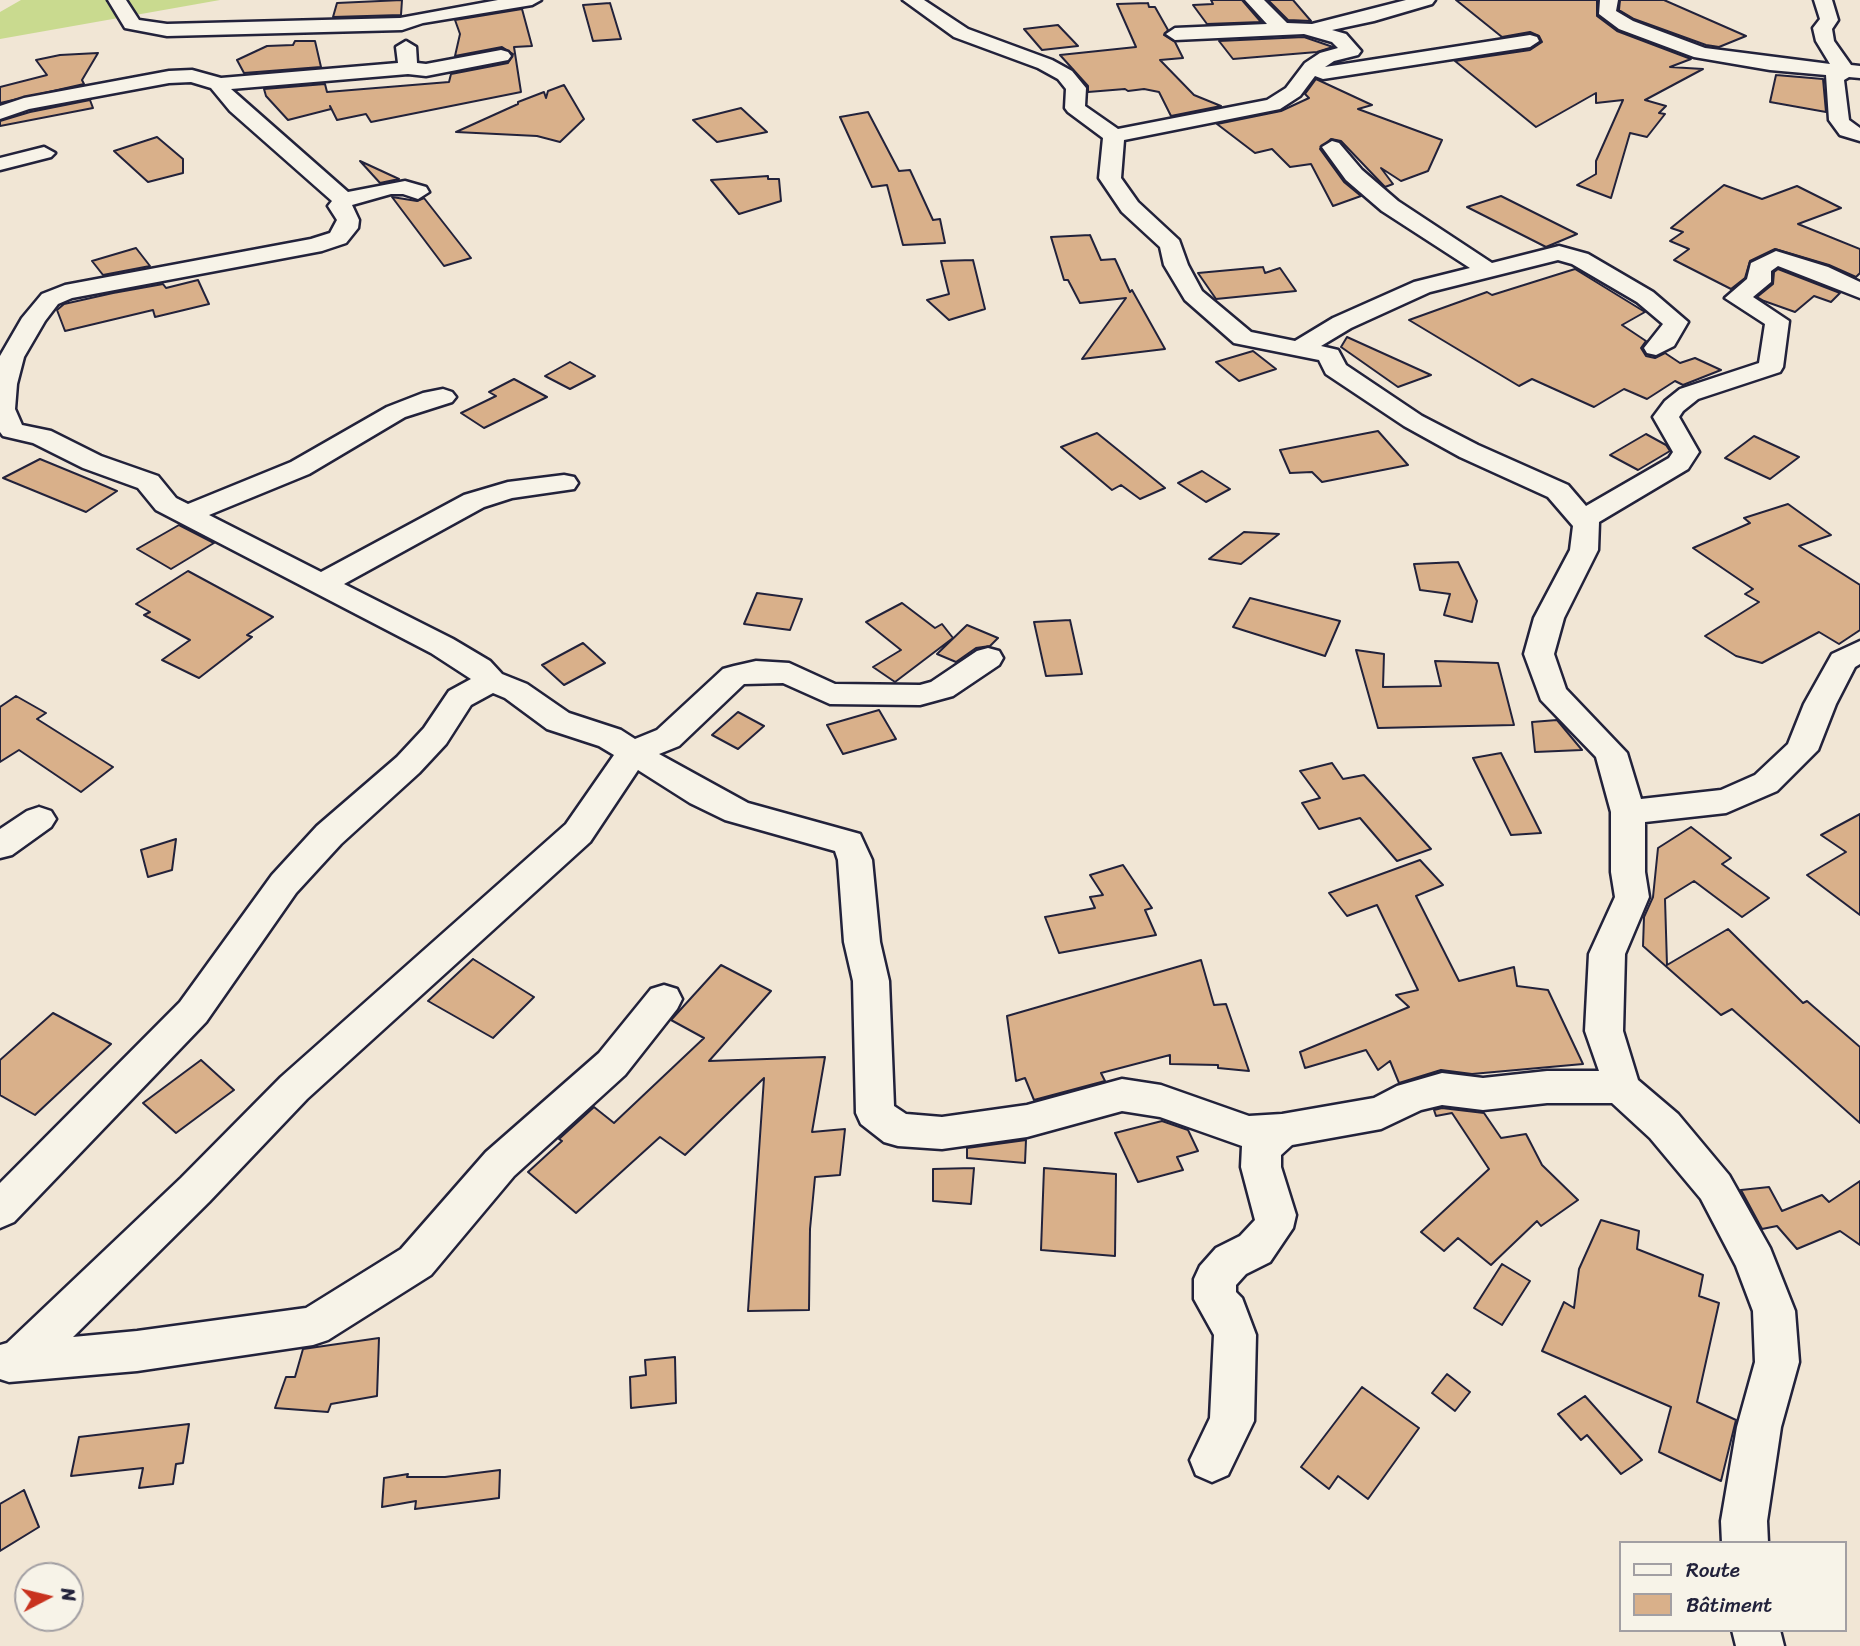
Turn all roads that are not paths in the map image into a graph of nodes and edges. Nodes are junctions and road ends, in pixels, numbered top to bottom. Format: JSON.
{"nodes":[{"id":1,"x":117,"y":0,"type":"edge"},
{"id":2,"x":532,"y":0,"type":"edge"},
{"id":3,"x":912,"y":0,"type":"edge"},
{"id":4,"x":1254,"y":0,"type":"edge"},
{"id":5,"x":1426,"y":0,"type":"edge"},
{"id":6,"x":1609,"y":0,"type":"edge"},
{"id":7,"x":1823,"y":0,"type":"edge"},
{"id":8,"x":402,"y":24,"type":"junction"},
{"id":9,"x":142,"y":27,"type":"junction"},
{"id":10,"x":1283,"y":30,"type":"junction"},
{"id":11,"x":1314,"y":31,"type":"junction"},
{"id":12,"x":1175,"y":34,"type":"dead end"},
{"id":13,"x":1530,"y":41,"type":"dead end"},
{"id":14,"x":501,"y":56,"type":"dead end"},
{"id":15,"x":408,"y":68,"type":"junction"},
{"id":16,"x":1852,"y":72,"type":"edge"},
{"id":17,"x":192,"y":76,"type":"junction"},
{"id":18,"x":1304,"y":77,"type":"junction"},
{"id":19,"x":220,"y":84,"type":"junction"},
{"id":20,"x":0,"y":113,"type":"edge"},
{"id":21,"x":1860,"y":135,"type":"edge"},
{"id":22,"x":1114,"y":136,"type":"junction"},
{"id":23,"x":1332,"y":147,"type":"dead end"},
{"id":24,"x":44,"y":153,"type":"dead end"},
{"id":25,"x":0,"y":164,"type":"edge"},
{"id":26,"x":418,"y":192,"type":"dead end"},
{"id":27,"x":344,"y":200,"type":"junction"},
{"id":28,"x":1491,"y":272,"type":"junction"},
{"id":29,"x":1860,"y":291,"type":"edge"},
{"id":30,"x":1301,"y":348,"type":"junction"},
{"id":31,"x":1656,"y":348,"type":"dead end"},
{"id":32,"x":4,"y":370,"type":"edge"},
{"id":33,"x":443,"y":397,"type":"dead end"},
{"id":34,"x":6,"y":434,"type":"edge"},
{"id":35,"x":564,"y":482,"type":"dead end"},
{"id":36,"x":186,"y":514,"type":"junction"},
{"id":37,"x":1583,"y":519,"type":"junction"},
{"id":38,"x":321,"y":583,"type":"junction"},
{"id":39,"x":1860,"y":651,"type":"edge"},
{"id":40,"x":988,"y":658,"type":"dead end"},
{"id":41,"x":491,"y":681,"type":"junction"},
{"id":42,"x":633,"y":752,"type":"junction"},
{"id":43,"x":1628,"y":812,"type":"junction"},
{"id":44,"x":39,"y":820,"type":"dead end"},
{"id":45,"x":0,"y":846,"type":"edge"},
{"id":46,"x":664,"y":999,"type":"dead end"},
{"id":47,"x":1620,"y":1087,"type":"junction"},
{"id":48,"x":1282,"y":1130,"type":"junction"},
{"id":49,"x":0,"y":1210,"type":"edge"},
{"id":50,"x":9,"y":1362,"type":"edge"},
{"id":51,"x":1212,"y":1460,"type":"dead end"},
{"id":52,"x":1745,"y":1541,"type":"edge"}],
"edges":[{"from":1,"to":9,"type":"street"},
{"from":2,"to":8,"type":"street"},
{"from":3,"to":22,"type":"street"},
{"from":4,"to":10,"type":"street"},
{"from":5,"to":11,"type":"street"},
{"from":6,"to":16,"type":"street"},
{"from":7,"to":16,"type":"street"},
{"from":8,"to":9,"type":"street"},
{"from":8,"to":15,"type":"street"},
{"from":9,"to":17,"type":"street"},
{"from":10,"to":11,"type":"street"},
{"from":10,"to":12,"type":"street"},
{"from":11,"to":18,"type":"street"},
{"from":13,"to":18,"type":"street"},
{"from":14,"to":15,"type":"street"},
{"from":15,"to":19,"type":"street"},
{"from":16,"to":21,"type":"street"},
{"from":17,"to":19,"type":"street"},
{"from":17,"to":20,"type":"street"},
{"from":18,"to":22,"type":"street"},
{"from":19,"to":27,"type":"street"},
{"from":22,"to":30,"type":"street"},
{"from":23,"to":28,"type":"street"},
{"from":24,"to":25,"type":"street"},
{"from":26,"to":27,"type":"street"},
{"from":27,"to":32,"type":"street"},
{"from":28,"to":30,"type":"street"},
{"from":28,"to":31,"type":"street"},
{"from":29,"to":37,"type":"street"},
{"from":30,"to":37,"type":"street"},
{"from":32,"to":34,"type":"street"},
{"from":33,"to":36,"type":"street"},
{"from":34,"to":36,"type":"street"},
{"from":35,"to":38,"type":"street"},
{"from":36,"to":38,"type":"street"},
{"from":37,"to":43,"type":"street"},
{"from":38,"to":41,"type":"street"},
{"from":39,"to":43,"type":"street"},
{"from":40,"to":42,"type":"street"},
{"from":41,"to":42,"type":"street"},
{"from":41,"to":49,"type":"street"},
{"from":42,"to":48,"type":"street"},
{"from":42,"to":50,"type":"street"},
{"from":43,"to":47,"type":"street"},
{"from":44,"to":45,"type":"street"},
{"from":46,"to":50,"type":"street"},
{"from":47,"to":48,"type":"street"},
{"from":47,"to":52,"type":"street"},
{"from":48,"to":51,"type":"street"}]}
